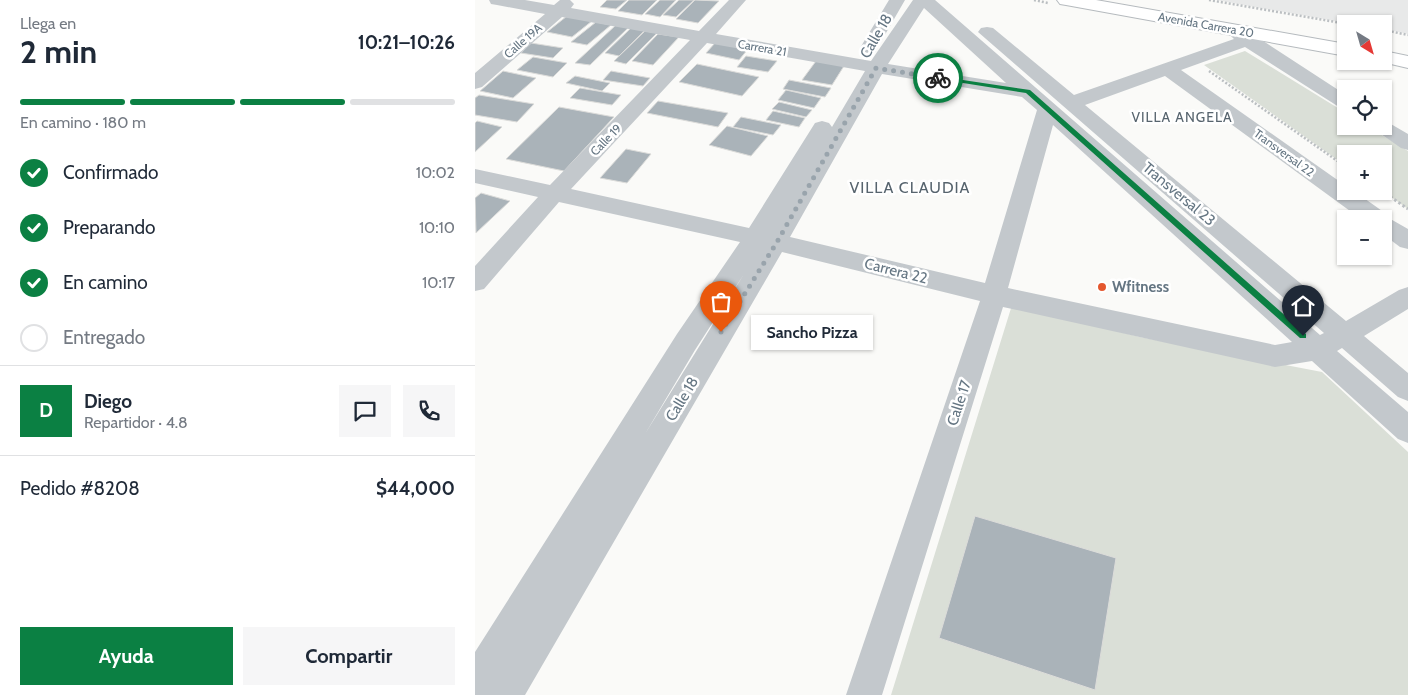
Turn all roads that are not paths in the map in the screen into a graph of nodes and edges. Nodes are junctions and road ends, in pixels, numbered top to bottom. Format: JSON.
{"nodes":[{"id":1,"x":497,"y":0,"type":"edge"},
{"id":2,"x":738,"y":0,"type":"edge"},
{"id":3,"x":897,"y":0,"type":"edge"},
{"id":4,"x":921,"y":0,"type":"edge"},
{"id":5,"x":925,"y":0,"type":"edge"},
{"id":6,"x":949,"y":0,"type":"edge"},
{"id":7,"x":1066,"y":0,"type":"edge"},
{"id":8,"x":1129,"y":0,"type":"edge"},
{"id":9,"x":564,"y":5,"type":"edge"},
{"id":10,"x":1241,"y":35,"type":"junction"},
{"id":11,"x":704,"y":37,"type":"junction"},
{"id":12,"x":1337,"y":37,"type":"edge"},
{"id":13,"x":1393,"y":47,"type":"edge"},
{"id":14,"x":1337,"y":49,"type":"edge"},
{"id":15,"x":1408,"y":50,"type":"edge"},
{"id":16,"x":1393,"y":59,"type":"edge"},
{"id":17,"x":1408,"y":62,"type":"edge"},
{"id":18,"x":867,"y":67,"type":"junction"},
{"id":19,"x":1168,"y":69,"type":"junction"},
{"id":20,"x":475,"y":83,"type":"edge"},
{"id":21,"x":1337,"y":97,"type":"edge"},
{"id":22,"x":1049,"y":101,"type":"junction"},
{"id":23,"x":1392,"y":133,"type":"edge"},
{"id":24,"x":1408,"y":143,"type":"edge"},
{"id":25,"x":475,"y":176,"type":"edge"},
{"id":26,"x":554,"y":194,"type":"junction"},
{"id":27,"x":1364,"y":210,"type":"edge"},
{"id":28,"x":1392,"y":230,"type":"edge"},
{"id":29,"x":766,"y":240,"type":"junction"},
{"id":30,"x":1408,"y":241,"type":"edge"},
{"id":31,"x":475,"y":282,"type":"edge"},
{"id":32,"x":994,"y":295,"type":"junction"},
{"id":33,"x":1408,"y":297,"type":"edge"},
{"id":34,"x":1344,"y":335,"type":"junction"},
{"id":35,"x":699,"y":345,"type":"junction"},
{"id":36,"x":1317,"y":349,"type":"junction"},
{"id":37,"x":1408,"y":389,"type":"edge"},
{"id":38,"x":1408,"y":430,"type":"edge"},
{"id":39,"x":475,"y":684,"type":"edge"},
{"id":40,"x":505,"y":695,"type":"edge"},
{"id":41,"x":864,"y":695,"type":"edge"}],
"edges":[{"from":1,"to":9,"type":"street","name":"Carrera 21"},
{"from":2,"to":11,"type":"street","name":"Calle 19"},
{"from":3,"to":18,"type":"street","name":"Calle 18"},
{"from":4,"to":18,"type":"street","name":"Calle 18"},
{"from":5,"to":22,"type":"street","name":"Transversal 23"},
{"from":6,"to":22,"type":"street","name":"Transversal 23"},
{"from":7,"to":10,"type":"main road","name":"Avenida Carrera 20"},
{"from":8,"to":12,"type":"main road","name":"Avenida Carrera 20"},
{"from":9,"to":11,"type":"street","name":"Carrera 21"},
{"from":9,"to":20,"type":"street","name":"Calle 19A"},
{"from":10,"to":14,"type":"main road","name":"Avenida Carrera 20"},
{"from":10,"to":19,"type":"street"},
{"from":10,"to":21,"type":"street"},
{"from":11,"to":18,"type":"street","name":"Carrera 21"},
{"from":11,"to":26,"type":"street","name":"Calle 19"},
{"from":13,"to":15,"type":"main road"},
{"from":16,"to":17,"type":"main road"},
{"from":18,"to":22,"type":"street","name":"Carrera 21"},
{"from":18,"to":29,"type":"street","name":"Calle 18"},
{"from":19,"to":22,"type":"street"},
{"from":19,"to":27,"type":"street","name":"Transversal 22"},
{"from":22,"to":32,"type":"street","name":"Calle 17"},
{"from":22,"to":34,"type":"street","name":"Transversal 23"},
{"from":22,"to":36,"type":"street","name":"Transversal 23"},
{"from":23,"to":24,"type":"street"},
{"from":25,"to":26,"type":"street","name":"Carrera 22"},
{"from":26,"to":29,"type":"street","name":"Carrera 22"},
{"from":26,"to":31,"type":"street","name":"Calle 19"},
{"from":28,"to":30,"type":"street"},
{"from":29,"to":32,"type":"street","name":"Carrera 22"},
{"from":29,"to":35,"type":"street","name":"Calle 18"},
{"from":32,"to":36,"type":"street","name":"Carrera 22"},
{"from":32,"to":41,"type":"street","name":"Calle 17"},
{"from":33,"to":34,"type":"street","name":"Carrera 22"},
{"from":34,"to":36,"type":"street","name":"Carrera 22"},
{"from":34,"to":37,"type":"street","name":"Transversal 23"},
{"from":35,"to":39,"type":"street","name":"Calle 18"},
{"from":35,"to":40,"type":"street","name":"Calle 18"},
{"from":36,"to":38,"type":"street","name":"Transversal 23"}]}
